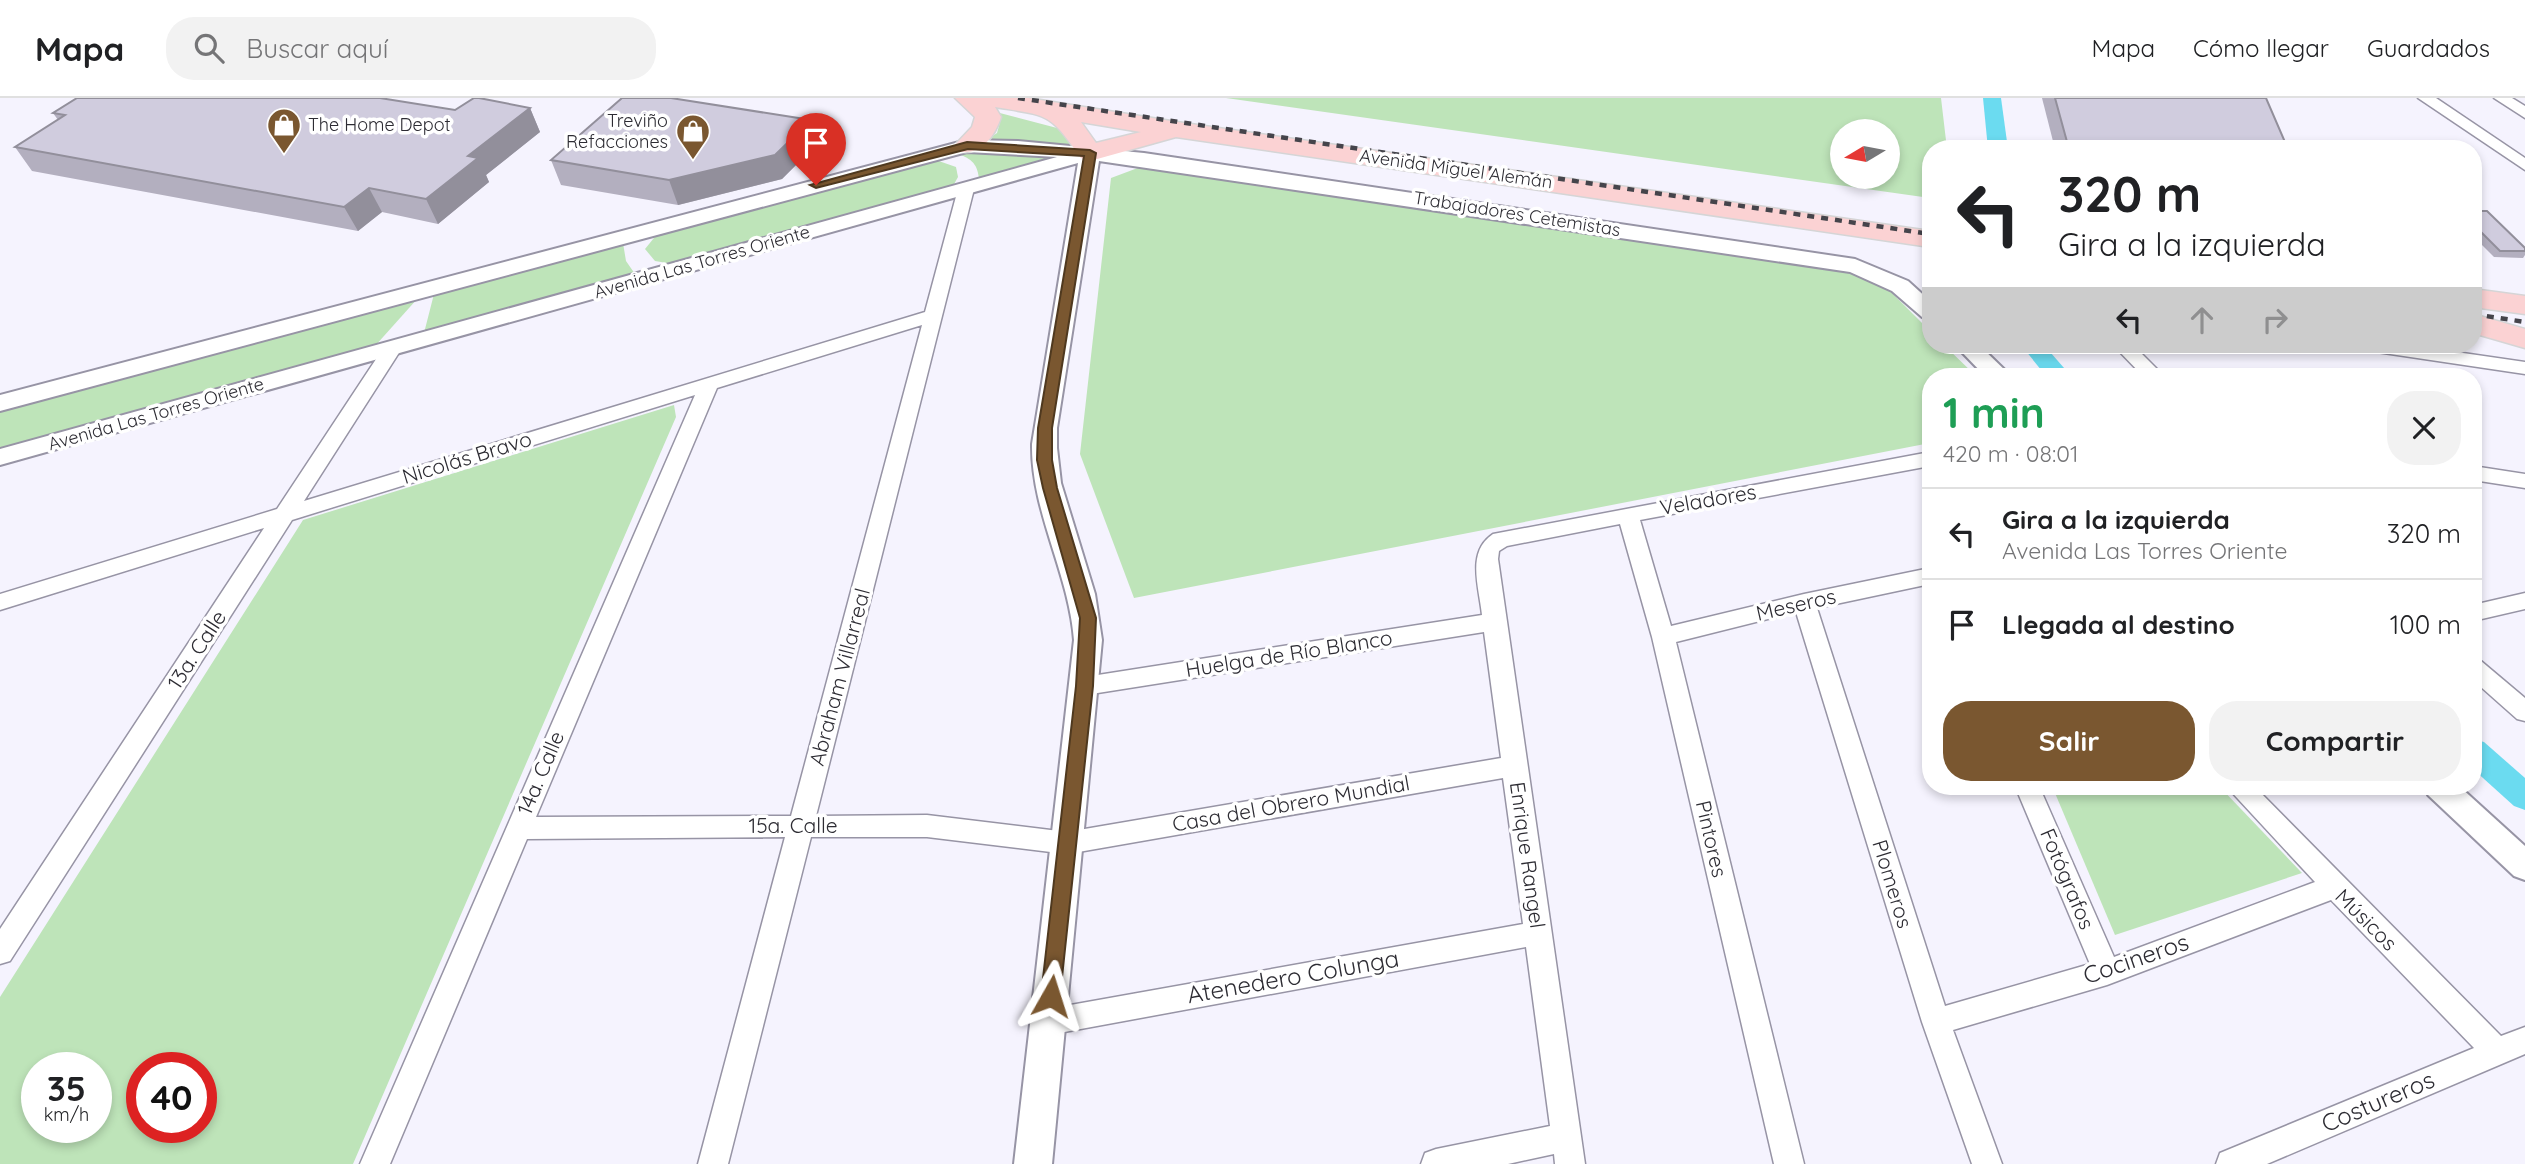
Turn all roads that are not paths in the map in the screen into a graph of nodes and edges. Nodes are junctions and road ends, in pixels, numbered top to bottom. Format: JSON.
{"nodes":[{"id":1,"x":967,"y":98,"type":"edge"},
{"id":2,"x":983,"y":98,"type":"edge"},
{"id":3,"x":1100,"y":98,"type":"edge"},
{"id":4,"x":2426,"y":98,"type":"edge"},
{"id":5,"x":2502,"y":98,"type":"edge"},
{"id":6,"x":1054,"y":110,"type":"junction"},
{"id":7,"x":2525,"y":113,"type":"edge"},
{"id":8,"x":1177,"y":130,"type":"junction"},
{"id":9,"x":967,"y":146,"type":"junction"},
{"id":10,"x":1090,"y":153,"type":"junction"},
{"id":11,"x":927,"y":156,"type":"junction"},
{"id":12,"x":2525,"y":165,"type":"edge"},
{"id":13,"x":965,"y":189,"type":"junction"},
{"id":14,"x":1922,"y":220,"type":"edge"},
{"id":15,"x":656,"y":228,"type":"junction"},
{"id":16,"x":1922,"y":238,"type":"edge"},
{"id":17,"x":673,"y":270,"type":"junction"},
{"id":18,"x":2482,"y":299,"type":"edge"},
{"id":19,"x":1922,"y":305,"type":"edge"},
{"id":20,"x":2525,"y":305,"type":"edge"},
{"id":21,"x":934,"y":315,"type":"junction"},
{"id":22,"x":2482,"y":323,"type":"edge"},
{"id":23,"x":2482,"y":325,"type":"edge"},
{"id":24,"x":2525,"y":328,"type":"edge"},
{"id":25,"x":2525,"y":339,"type":"edge"},
{"id":26,"x":393,"y":348,"type":"junction"},
{"id":27,"x":1976,"y":354,"type":"edge"},
{"id":28,"x":2131,"y":354,"type":"edge"},
{"id":29,"x":2431,"y":354,"type":"edge"},
{"id":30,"x":1990,"y":368,"type":"edge"},
{"id":31,"x":2146,"y":368,"type":"edge"},
{"id":32,"x":2525,"y":368,"type":"edge"},
{"id":33,"x":709,"y":384,"type":"junction"},
{"id":34,"x":0,"y":403,"type":"edge"},
{"id":35,"x":0,"y":457,"type":"edge"},
{"id":36,"x":1922,"y":460,"type":"edge"},
{"id":37,"x":2482,"y":474,"type":"edge"},
{"id":38,"x":2525,"y":481,"type":"edge"},
{"id":39,"x":286,"y":513,"type":"junction"},
{"id":40,"x":1628,"y":515,"type":"junction"},
{"id":41,"x":1489,"y":547,"type":"joint"},
{"id":42,"x":1922,"y":578,"type":"edge"},
{"id":43,"x":2525,"y":601,"type":"edge"},
{"id":44,"x":0,"y":602,"type":"edge"},
{"id":45,"x":1804,"y":602,"type":"junction"},
{"id":46,"x":2482,"y":611,"type":"edge"},
{"id":47,"x":1494,"y":622,"type":"junction"},
{"id":48,"x":1663,"y":637,"type":"junction"},
{"id":49,"x":2482,"y":675,"type":"edge"},
{"id":50,"x":1085,"y":686,"type":"junction"},
{"id":51,"x":2525,"y":712,"type":"edge"},
{"id":52,"x":1515,"y":766,"type":"junction"},
{"id":53,"x":2031,"y":795,"type":"edge"},
{"id":54,"x":2247,"y":795,"type":"edge"},
{"id":55,"x":2449,"y":795,"type":"edge"},
{"id":56,"x":802,"y":825,"type":"junction"},
{"id":57,"x":517,"y":828,"type":"junction"},
{"id":58,"x":1067,"y":843,"type":"junction"},
{"id":59,"x":2525,"y":866,"type":"edge"},
{"id":60,"x":2334,"y":887,"type":"junction"},
{"id":61,"x":1538,"y":933,"type":"junction"},
{"id":62,"x":0,"y":952,"type":"edge"},
{"id":63,"x":2107,"y":972,"type":"junction"},
{"id":64,"x":1048,"y":1022,"type":"junction"},
{"id":65,"x":1936,"y":1022,"type":"junction"},
{"id":66,"x":2525,"y":1040,"type":"edge"},
{"id":67,"x":2497,"y":1052,"type":"junction"},
{"id":68,"x":1568,"y":1150,"type":"edge"},
{"id":69,"x":376,"y":1164,"type":"edge"},
{"id":70,"x":713,"y":1164,"type":"edge"},
{"id":71,"x":1032,"y":1164,"type":"edge"},
{"id":72,"x":1436,"y":1164,"type":"edge"},
{"id":73,"x":1789,"y":1164,"type":"edge"},
{"id":74,"x":1987,"y":1164,"type":"edge"},
{"id":75,"x":2231,"y":1164,"type":"edge"}],
"edges":[{"from":1,"to":9,"type":"highway"},
{"from":2,"to":6,"type":"highway","name":"Avenida Miguel Alemán"},
{"from":3,"to":14,"type":"highway","name":"Avenida Miguel Alemán"},
{"from":4,"to":12,"type":"street"},
{"from":5,"to":7,"type":"street"},
{"from":6,"to":8,"type":"highway","name":"Avenida Miguel Alemán"},
{"from":6,"to":10,"type":"highway"},
{"from":8,"to":10,"type":"highway"},
{"from":8,"to":16,"type":"highway","name":"Avenida Miguel Alemán"},
{"from":9,"to":10,"type":"street"},
{"from":9,"to":11,"type":"street"},
{"from":10,"to":13,"type":"street","name":"Avenida Las Torres Oriente"},
{"from":10,"to":19,"type":"street","name":"Trabajadores Cetemistas"},
{"from":10,"to":50,"type":"street"},
{"from":11,"to":13,"type":"street"},
{"from":11,"to":15,"type":"street"},
{"from":13,"to":17,"type":"street","name":"Avenida Las Torres Oriente"},
{"from":13,"to":21,"type":"street","name":"Abraham Villarreal"},
{"from":15,"to":17,"type":"street"},
{"from":15,"to":34,"type":"street"},
{"from":17,"to":26,"type":"street","name":"Avenida Las Torres Oriente"},
{"from":18,"to":20,"type":"highway"},
{"from":21,"to":33,"type":"street","name":"Nicolás Bravo"},
{"from":21,"to":56,"type":"street","name":"Abraham Villarreal"},
{"from":22,"to":24,"type":"highway"},
{"from":23,"to":25,"type":"highway"},
{"from":26,"to":35,"type":"street","name":"Avenida Las Torres Oriente"},
{"from":26,"to":39,"type":"street","name":"13a. Calle"},
{"from":27,"to":30,"type":"street"},
{"from":28,"to":31,"type":"street"},
{"from":29,"to":32,"type":"street"},
{"from":33,"to":39,"type":"street","name":"Nicolás Bravo"},
{"from":33,"to":57,"type":"street","name":"14a. Calle"},
{"from":36,"to":40,"type":"street","name":"Veladores"},
{"from":37,"to":38,"type":"street"},
{"from":39,"to":44,"type":"street","name":"Nicolás Bravo"},
{"from":39,"to":62,"type":"street","name":"13a. Calle"},
{"from":40,"to":41,"type":"street","name":"Veladores"},
{"from":40,"to":48,"type":"street","name":"Pintores"},
{"from":41,"to":47,"type":"street","name":"Enrique Rangel"},
{"from":42,"to":45,"type":"street","name":"Meseros"},
{"from":43,"to":46,"type":"street"},
{"from":45,"to":48,"type":"street","name":"Meseros"},
{"from":45,"to":65,"type":"street","name":"Plomeros"},
{"from":47,"to":50,"type":"street","name":"Huelga de Río Blanco"},
{"from":47,"to":52,"type":"street","name":"Enrique Rangel"},
{"from":48,"to":73,"type":"street","name":"Pintores"},
{"from":49,"to":51,"type":"street"},
{"from":50,"to":58,"type":"street"},
{"from":52,"to":58,"type":"street","name":"Casa del Obrero Mundial"},
{"from":52,"to":61,"type":"street","name":"Enrique Rangel"},
{"from":53,"to":63,"type":"street","name":"Fotógrafos"},
{"from":54,"to":60,"type":"street","name":"Músicos"},
{"from":55,"to":59,"type":"street"},
{"from":56,"to":57,"type":"street","name":"15a. Calle"},
{"from":56,"to":58,"type":"street","name":"15a. Calle"},
{"from":56,"to":70,"type":"street","name":"Abraham Villarreal"},
{"from":57,"to":69,"type":"street","name":"14a. Calle"},
{"from":58,"to":64,"type":"street"},
{"from":60,"to":63,"type":"street","name":"Cocineros"},
{"from":60,"to":67,"type":"street","name":"Músicos"},
{"from":61,"to":64,"type":"street","name":"Atenedero Colunga"},
{"from":61,"to":68,"type":"street","name":"Enrique Rangel"},
{"from":63,"to":65,"type":"street","name":"Cocineros"},
{"from":64,"to":71,"type":"street"},
{"from":65,"to":74,"type":"street","name":"Plomeros"},
{"from":66,"to":67,"type":"street","name":"Costureros"},
{"from":67,"to":75,"type":"street","name":"Costureros"},
{"from":68,"to":72,"type":"street"}]}
